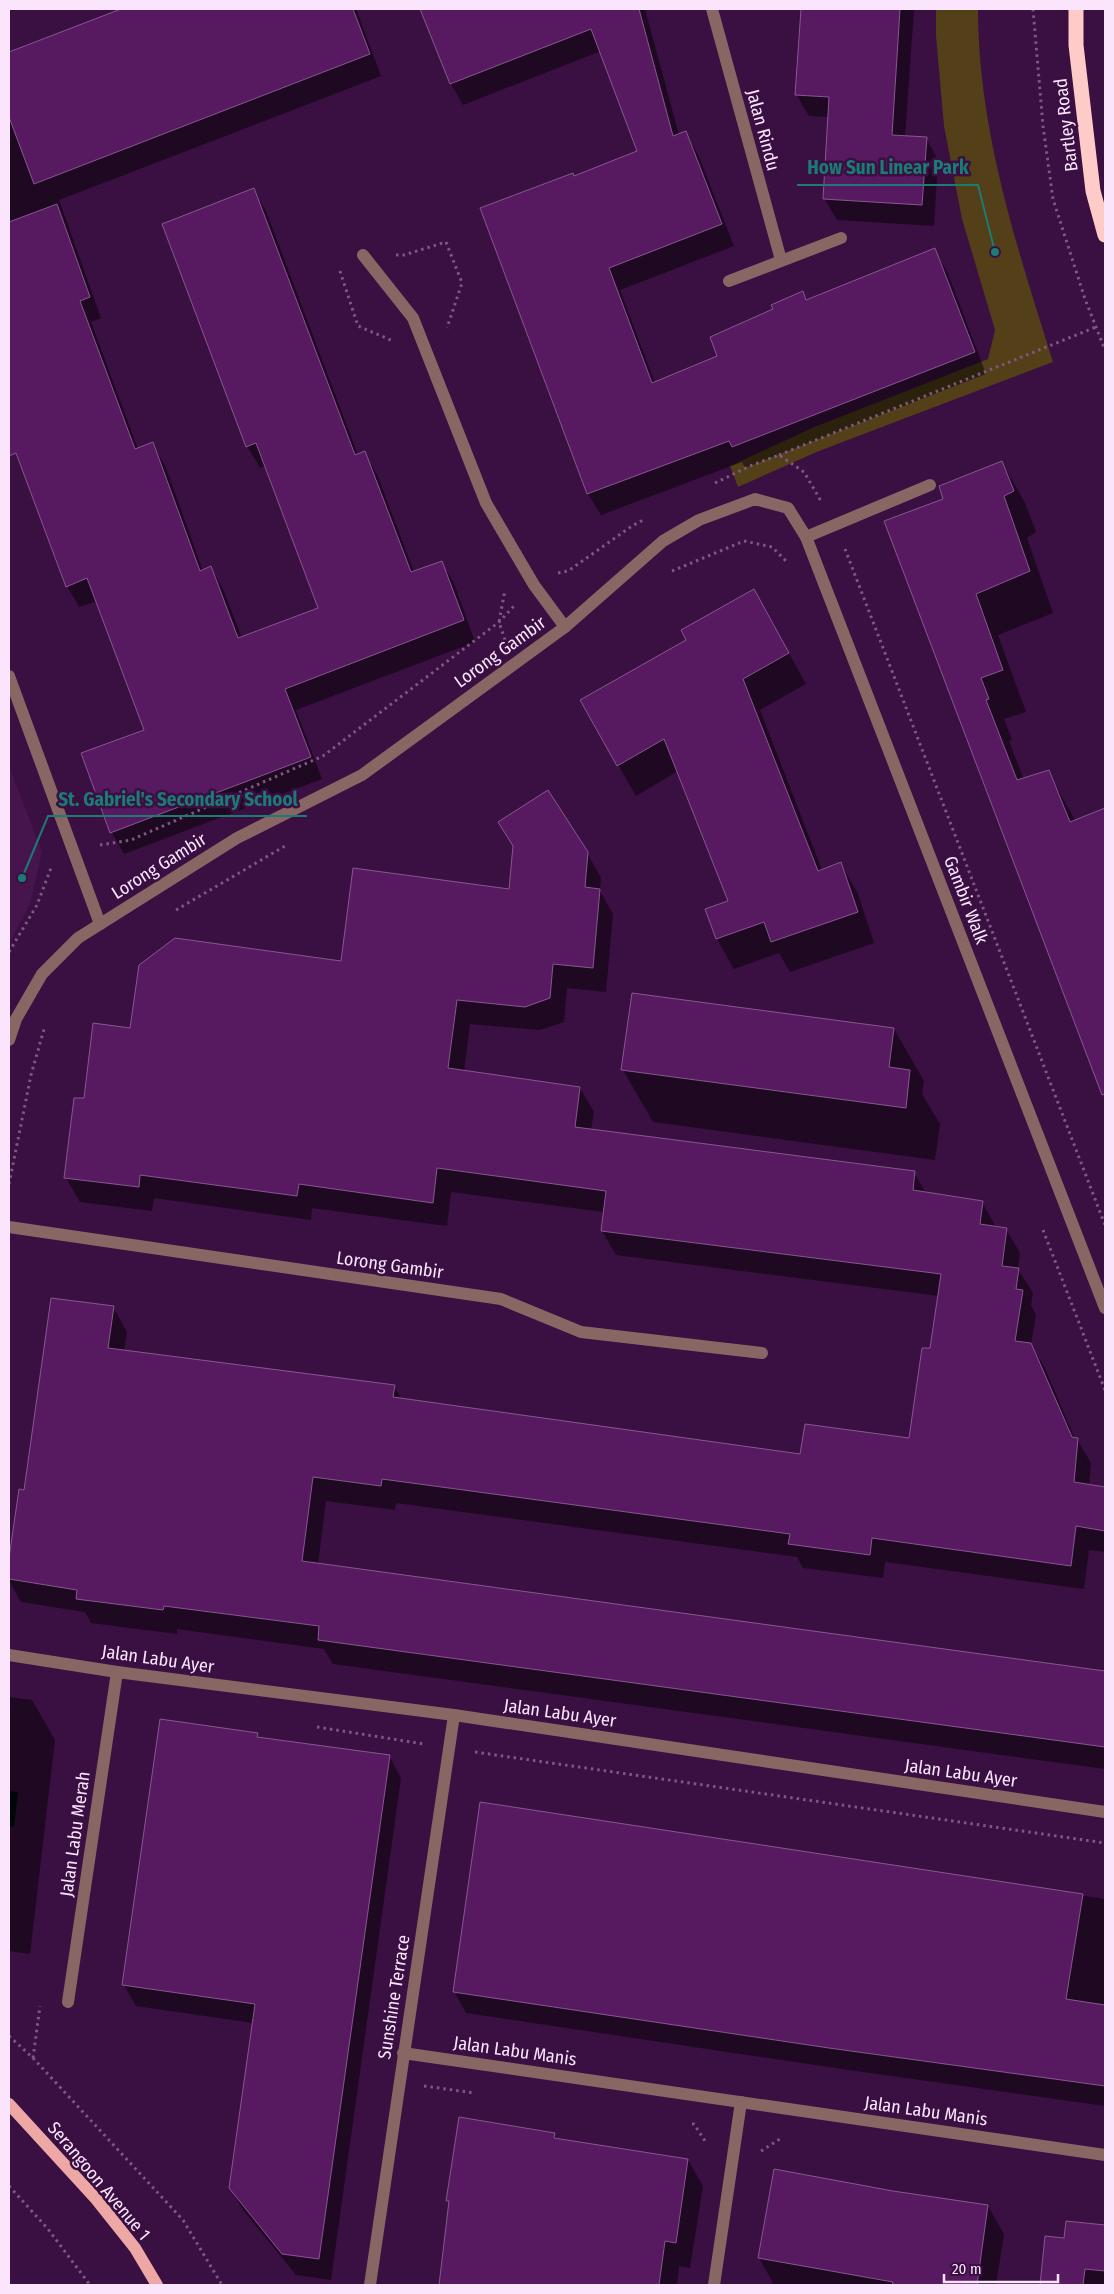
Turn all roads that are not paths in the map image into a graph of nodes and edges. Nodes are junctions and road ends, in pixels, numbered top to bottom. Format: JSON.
{"nodes":[{"id":1,"x":712,"y":9,"type":"edge"},
{"id":2,"x":1076,"y":9,"type":"edge"},
{"id":3,"x":1105,"y":235,"type":"edge"},
{"id":4,"x":841,"y":238,"type":"dead end"},
{"id":5,"x":363,"y":255,"type":"road end"},
{"id":6,"x":781,"y":260,"type":"junction"},
{"id":7,"x":729,"y":281,"type":"dead end"},
{"id":8,"x":930,"y":486,"type":"dead end"},
{"id":9,"x":788,"y":508,"type":"joint"},
{"id":10,"x":806,"y":537,"type":"junction"},
{"id":11,"x":565,"y":627,"type":"junction"},
{"id":12,"x":9,"y":676,"type":"edge"},
{"id":13,"x":100,"y":924,"type":"junction"},
{"id":14,"x":9,"y":1040,"type":"edge"},
{"id":15,"x":9,"y":1227,"type":"edge"},
{"id":16,"x":1105,"y":1308,"type":"edge"},
{"id":17,"x":762,"y":1353,"type":"dead end"},
{"id":18,"x":9,"y":1654,"type":"edge"},
{"id":19,"x":117,"y":1672,"type":"junction"},
{"id":20,"x":454,"y":1715,"type":"junction"},
{"id":21,"x":1105,"y":1812,"type":"edge"},
{"id":22,"x":68,"y":2002,"type":"dead end"},
{"id":23,"x":403,"y":2053,"type":"junction"},
{"id":24,"x":741,"y":2102,"type":"junction"},
{"id":25,"x":9,"y":2104,"type":"edge"},
{"id":26,"x":1105,"y":2155,"type":"edge"},
{"id":27,"x":156,"y":2285,"type":"edge"},
{"id":28,"x":370,"y":2285,"type":"edge"},
{"id":29,"x":714,"y":2285,"type":"edge"}],
"edges":[{"from":1,"to":6,"type":"street","name":"Jalan Rindu"},
{"from":2,"to":3,"type":"highway","name":"Bartley Road"},
{"from":4,"to":6,"type":"street"},
{"from":5,"to":11,"type":"street","name":"Lorong Gambir"},
{"from":6,"to":7,"type":"street"},
{"from":8,"to":10,"type":"street"},
{"from":9,"to":10,"type":"street","name":"Gambir Walk"},
{"from":9,"to":11,"type":"street","name":"Lorong Gambir"},
{"from":10,"to":16,"type":"street","name":"Gambir Walk"},
{"from":11,"to":13,"type":"street","name":"Lorong Gambir"},
{"from":12,"to":13,"type":"street"},
{"from":13,"to":14,"type":"street","name":"Lorong Gambir"},
{"from":15,"to":17,"type":"street","name":"Lorong Gambir"},
{"from":18,"to":19,"type":"street","name":"Jalan Labu Ayer"},
{"from":19,"to":20,"type":"street","name":"Jalan Labu Ayer"},
{"from":19,"to":22,"type":"street","name":"Jalan Labu Merah"},
{"from":20,"to":21,"type":"street","name":"Jalan Labu Ayer"},
{"from":20,"to":23,"type":"street","name":"Sunshine Terrace"},
{"from":23,"to":24,"type":"street","name":"Jalan Labu Manis"},
{"from":23,"to":28,"type":"street","name":"Sunshine Terrace"},
{"from":24,"to":26,"type":"street","name":"Jalan Labu Manis"},
{"from":24,"to":29,"type":"street"},
{"from":25,"to":27,"type":"main road","name":"Serangoon Avenue 1"}]}
